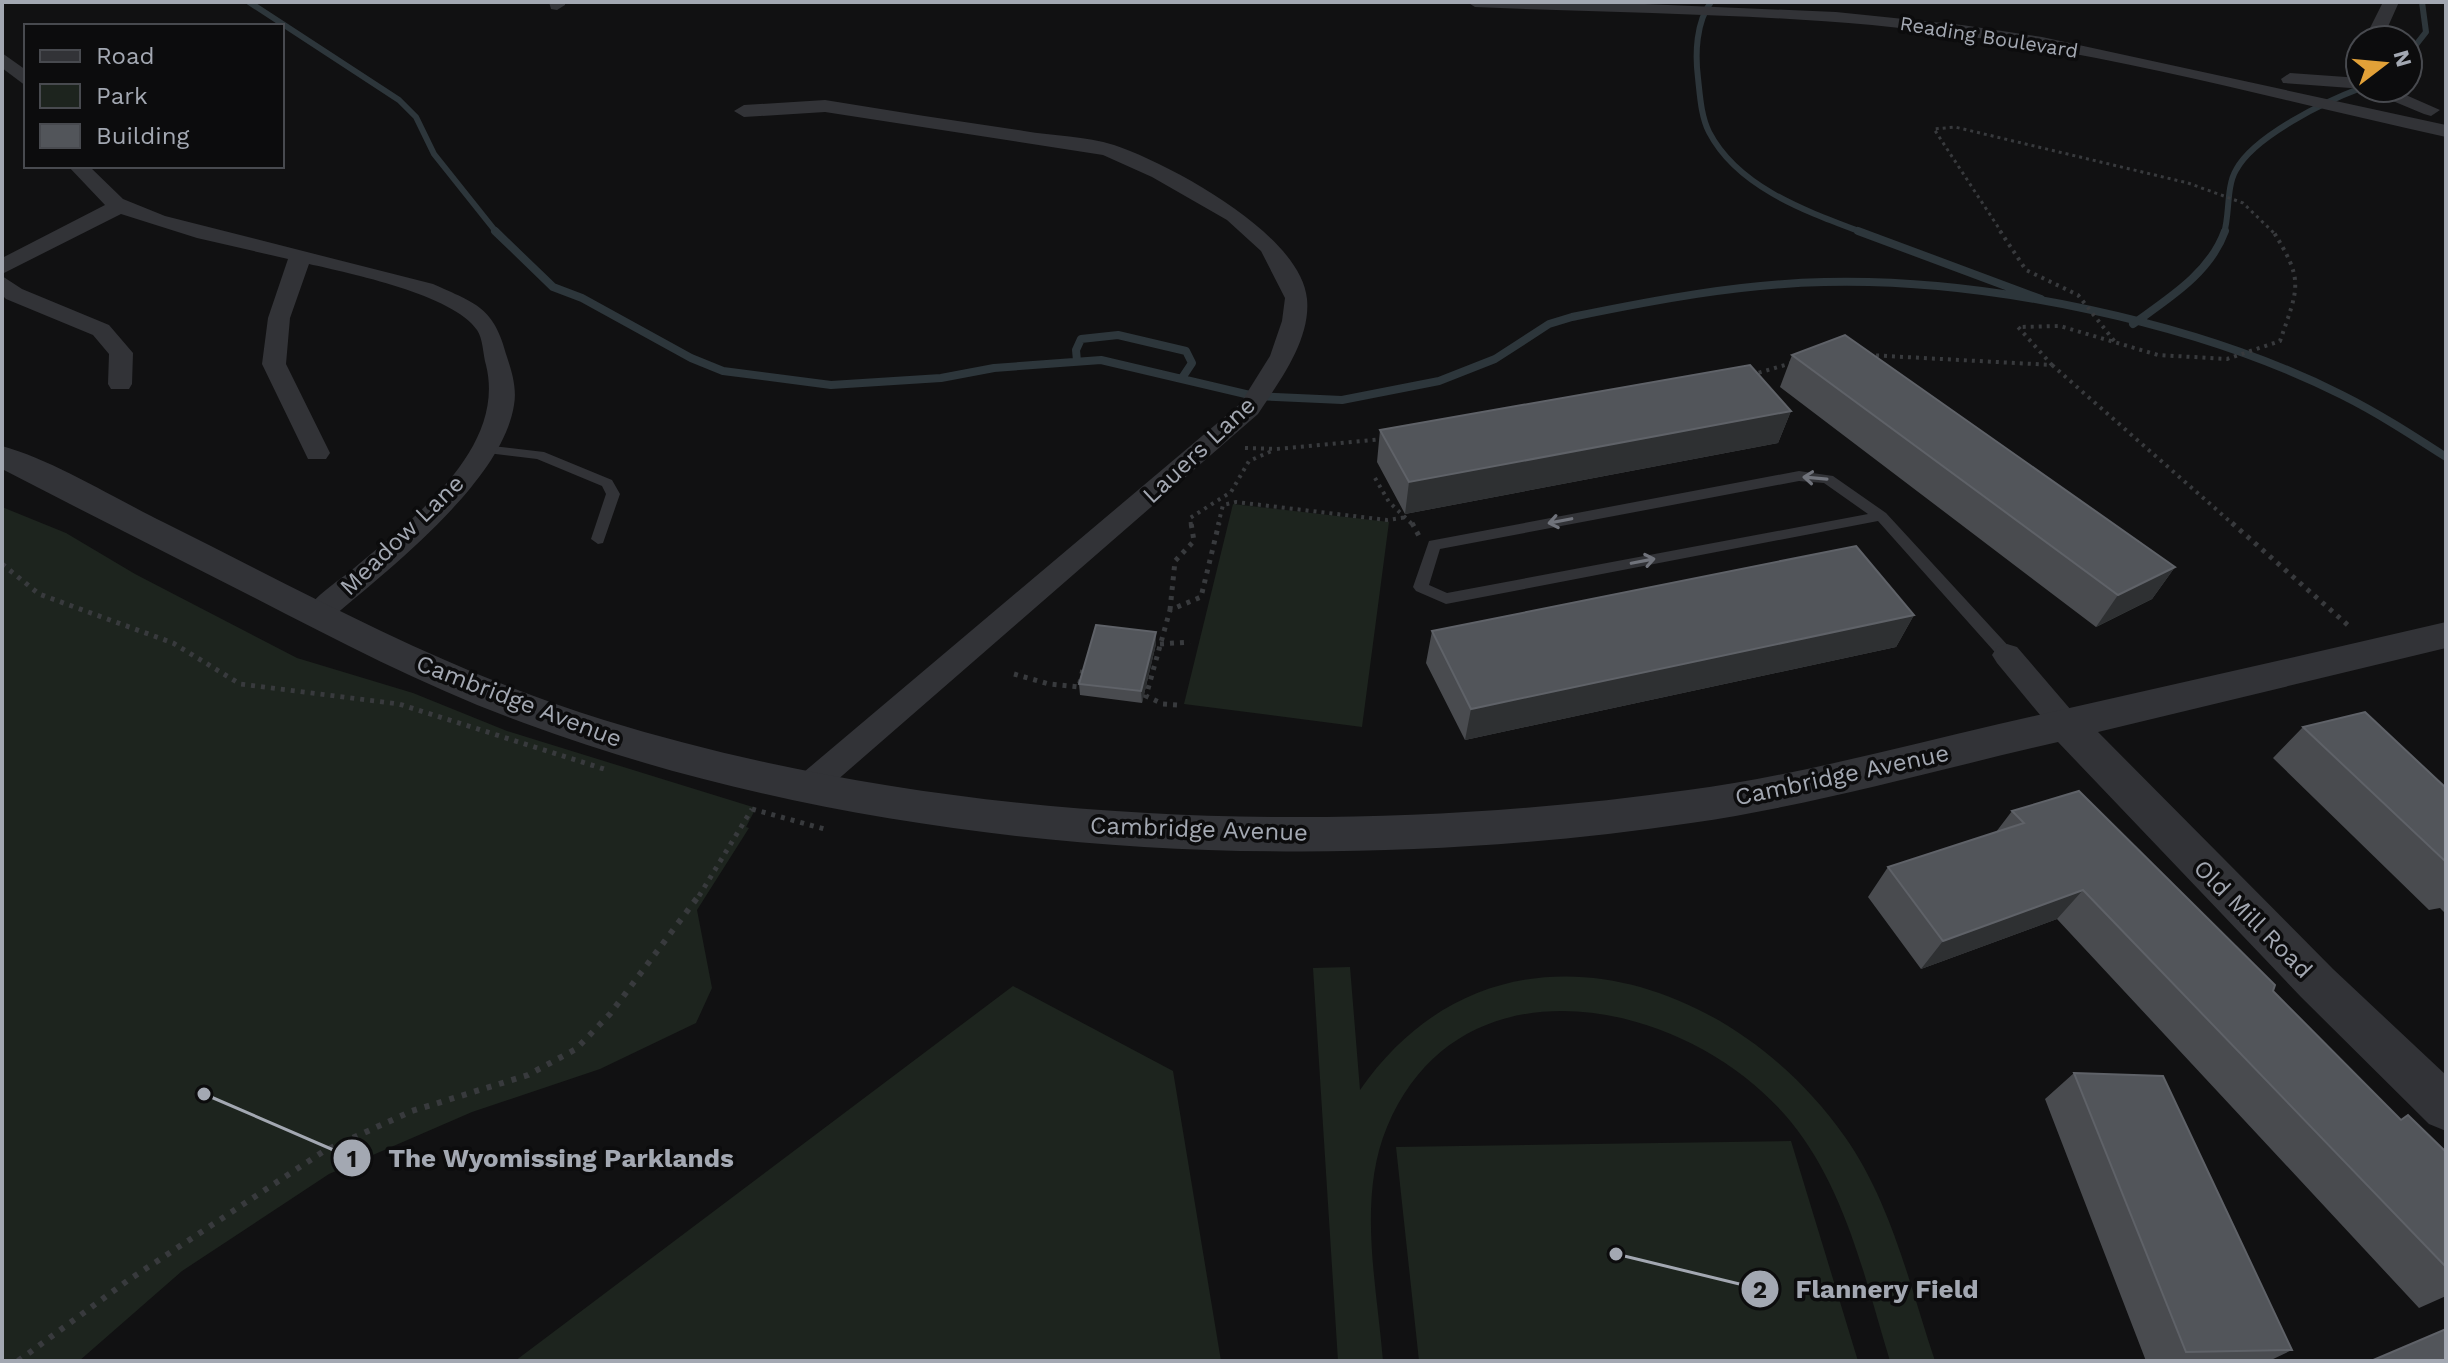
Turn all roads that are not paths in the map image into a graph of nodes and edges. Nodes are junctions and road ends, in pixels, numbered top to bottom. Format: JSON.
{"nodes":[{"id":1,"x":1475,"y":2,"type":"edge"},
{"id":2,"x":1750,"y":2,"type":"edge"},
{"id":3,"x":2391,"y":2,"type":"edge"},
{"id":4,"x":1830,"y":8,"type":"edge"},
{"id":5,"x":2381,"y":24,"type":"edge"},
{"id":6,"x":2,"y":58,"type":"edge"},
{"id":7,"x":24,"y":78,"type":"edge"},
{"id":8,"x":2344,"y":80,"type":"edge"},
{"id":9,"x":2338,"y":81,"type":"junction"},
{"id":10,"x":2344,"y":82,"type":"edge"},
{"id":11,"x":2392,"y":104,"type":"edge"},
{"id":12,"x":2417,"y":104,"type":"edge"},
{"id":13,"x":2353,"y":109,"type":"junction"},
{"id":14,"x":744,"y":111,"type":"dead end"},
{"id":15,"x":2446,"y":115,"type":"edge"},
{"id":16,"x":2446,"y":131,"type":"edge"},
{"id":17,"x":80,"y":168,"type":"edge"},
{"id":18,"x":120,"y":206,"type":"junction"},
{"id":19,"x":300,"y":257,"type":"junction"},
{"id":20,"x":2,"y":267,"type":"edge"},
{"id":21,"x":2,"y":283,"type":"edge"},
{"id":22,"x":120,"y":384,"type":"dead end"},
{"id":23,"x":484,"y":449,"type":"junction"},
{"id":24,"x":317,"y":453,"type":"dead end"},
{"id":25,"x":2,"y":456,"type":"edge"},
{"id":26,"x":1881,"y":516,"type":"junction"},
{"id":27,"x":598,"y":539,"type":"dead end"},
{"id":28,"x":318,"y":614,"type":"junction"},
{"id":29,"x":2446,"y":635,"type":"edge"},
{"id":30,"x":2007,"y":655,"type":"joint"},
{"id":31,"x":2066,"y":725,"type":"junction"},
{"id":32,"x":809,"y":786,"type":"junction"},
{"id":33,"x":2446,"y":1108,"type":"edge"}],
"edges":[{"from":1,"to":4,"type":"street","name":"Reading Boulevard"},
{"from":2,"to":4,"type":"street","name":"Reading Boulevard"},
{"from":3,"to":5,"type":"street"},
{"from":4,"to":9,"type":"street","name":"Reading Boulevard"},
{"from":4,"to":13,"type":"street","name":"Reading Boulevard"},
{"from":6,"to":7,"type":"street"},
{"from":8,"to":9,"type":"street"},
{"from":9,"to":10,"type":"street","name":"Reading Boulevard"},
{"from":9,"to":13,"type":"street"},
{"from":11,"to":13,"type":"street"},
{"from":12,"to":15,"type":"street"},
{"from":13,"to":16,"type":"street","name":"Reading Boulevard"},
{"from":14,"to":32,"type":"street","name":"Lauers Lane"},
{"from":17,"to":18,"type":"street","name":"Meadow Lane"},
{"from":18,"to":19,"type":"street","name":"Meadow Lane"},
{"from":18,"to":20,"type":"street"},
{"from":19,"to":23,"type":"street","name":"Meadow Lane"},
{"from":19,"to":24,"type":"street"},
{"from":21,"to":22,"type":"street"},
{"from":23,"to":27,"type":"lane"},
{"from":23,"to":28,"type":"street","name":"Meadow Lane"},
{"from":25,"to":28,"type":"street","name":"Cambridge Avenue"},
{"from":26,"to":26,"type":"lane","one_way":true},
{"from":26,"to":30,"type":"lane"},
{"from":28,"to":32,"type":"street","name":"Cambridge Avenue"},
{"from":29,"to":31,"type":"street","name":"Cambridge Avenue"},
{"from":30,"to":31,"type":"street"},
{"from":31,"to":32,"type":"street","name":"Cambridge Avenue"},
{"from":31,"to":33,"type":"street","name":"Old Mill Road"}]}
